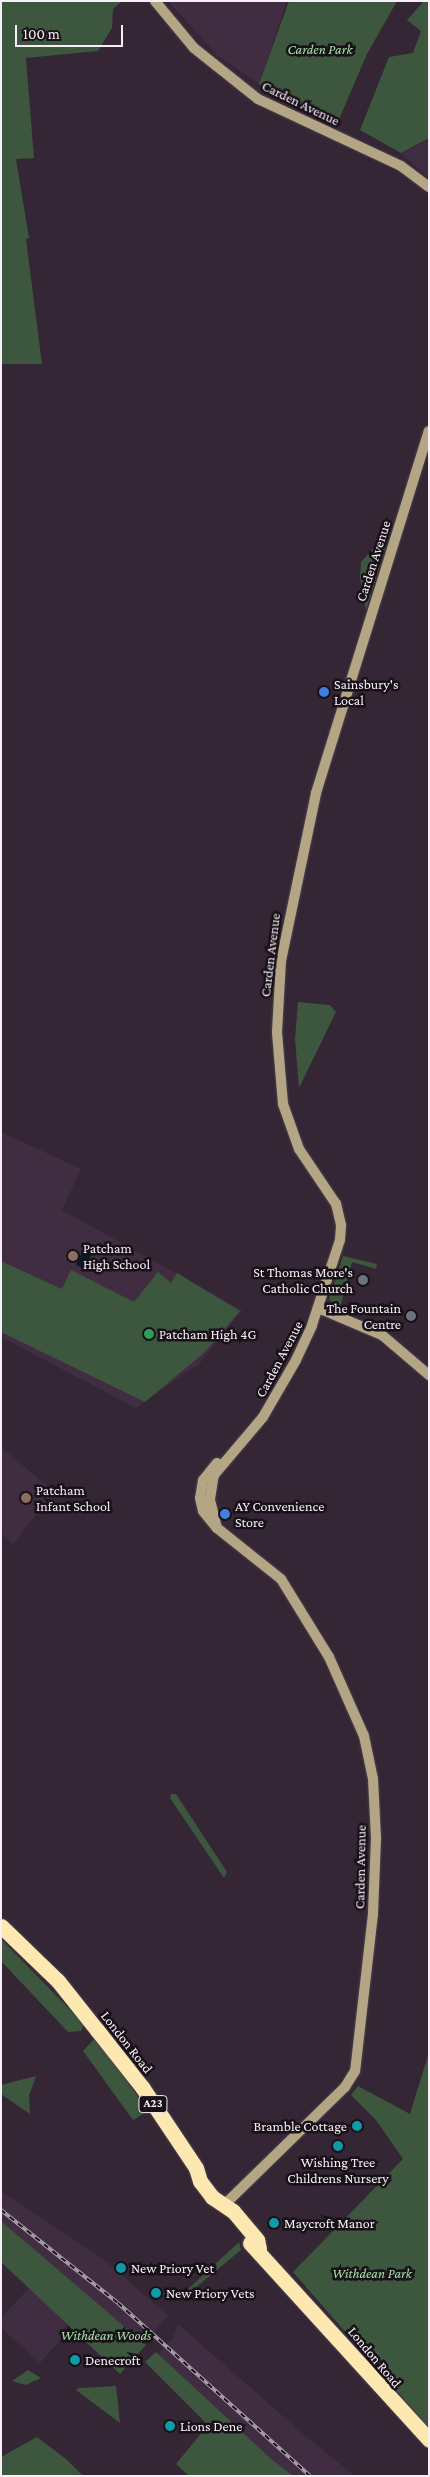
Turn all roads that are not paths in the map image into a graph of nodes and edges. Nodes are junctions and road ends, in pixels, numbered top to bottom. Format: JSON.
{"nodes":[{"id":1,"x":155,"y":1,"type":"edge"},
{"id":2,"x":429,"y":187,"type":"edge"},
{"id":3,"x":429,"y":431,"type":"edge"},
{"id":4,"x":318,"y":1308,"type":"junction"},
{"id":5,"x":429,"y":1375,"type":"edge"},
{"id":6,"x":1,"y":1926,"type":"edge"},
{"id":7,"x":225,"y":2204,"type":"junction"},
{"id":8,"x":429,"y":2440,"type":"edge"}],
"edges":[{"from":1,"to":2,"type":"street","name":"Carden Avenue"},
{"from":3,"to":4,"type":"street","name":"Carden Avenue"},
{"from":4,"to":5,"type":"street"},
{"from":4,"to":7,"type":"street","name":"Carden Avenue"},
{"from":6,"to":7,"type":"highway","name":"London Road","number":"A23"},
{"from":7,"to":8,"type":"highway","name":"London Road","number":"A23"}]}
